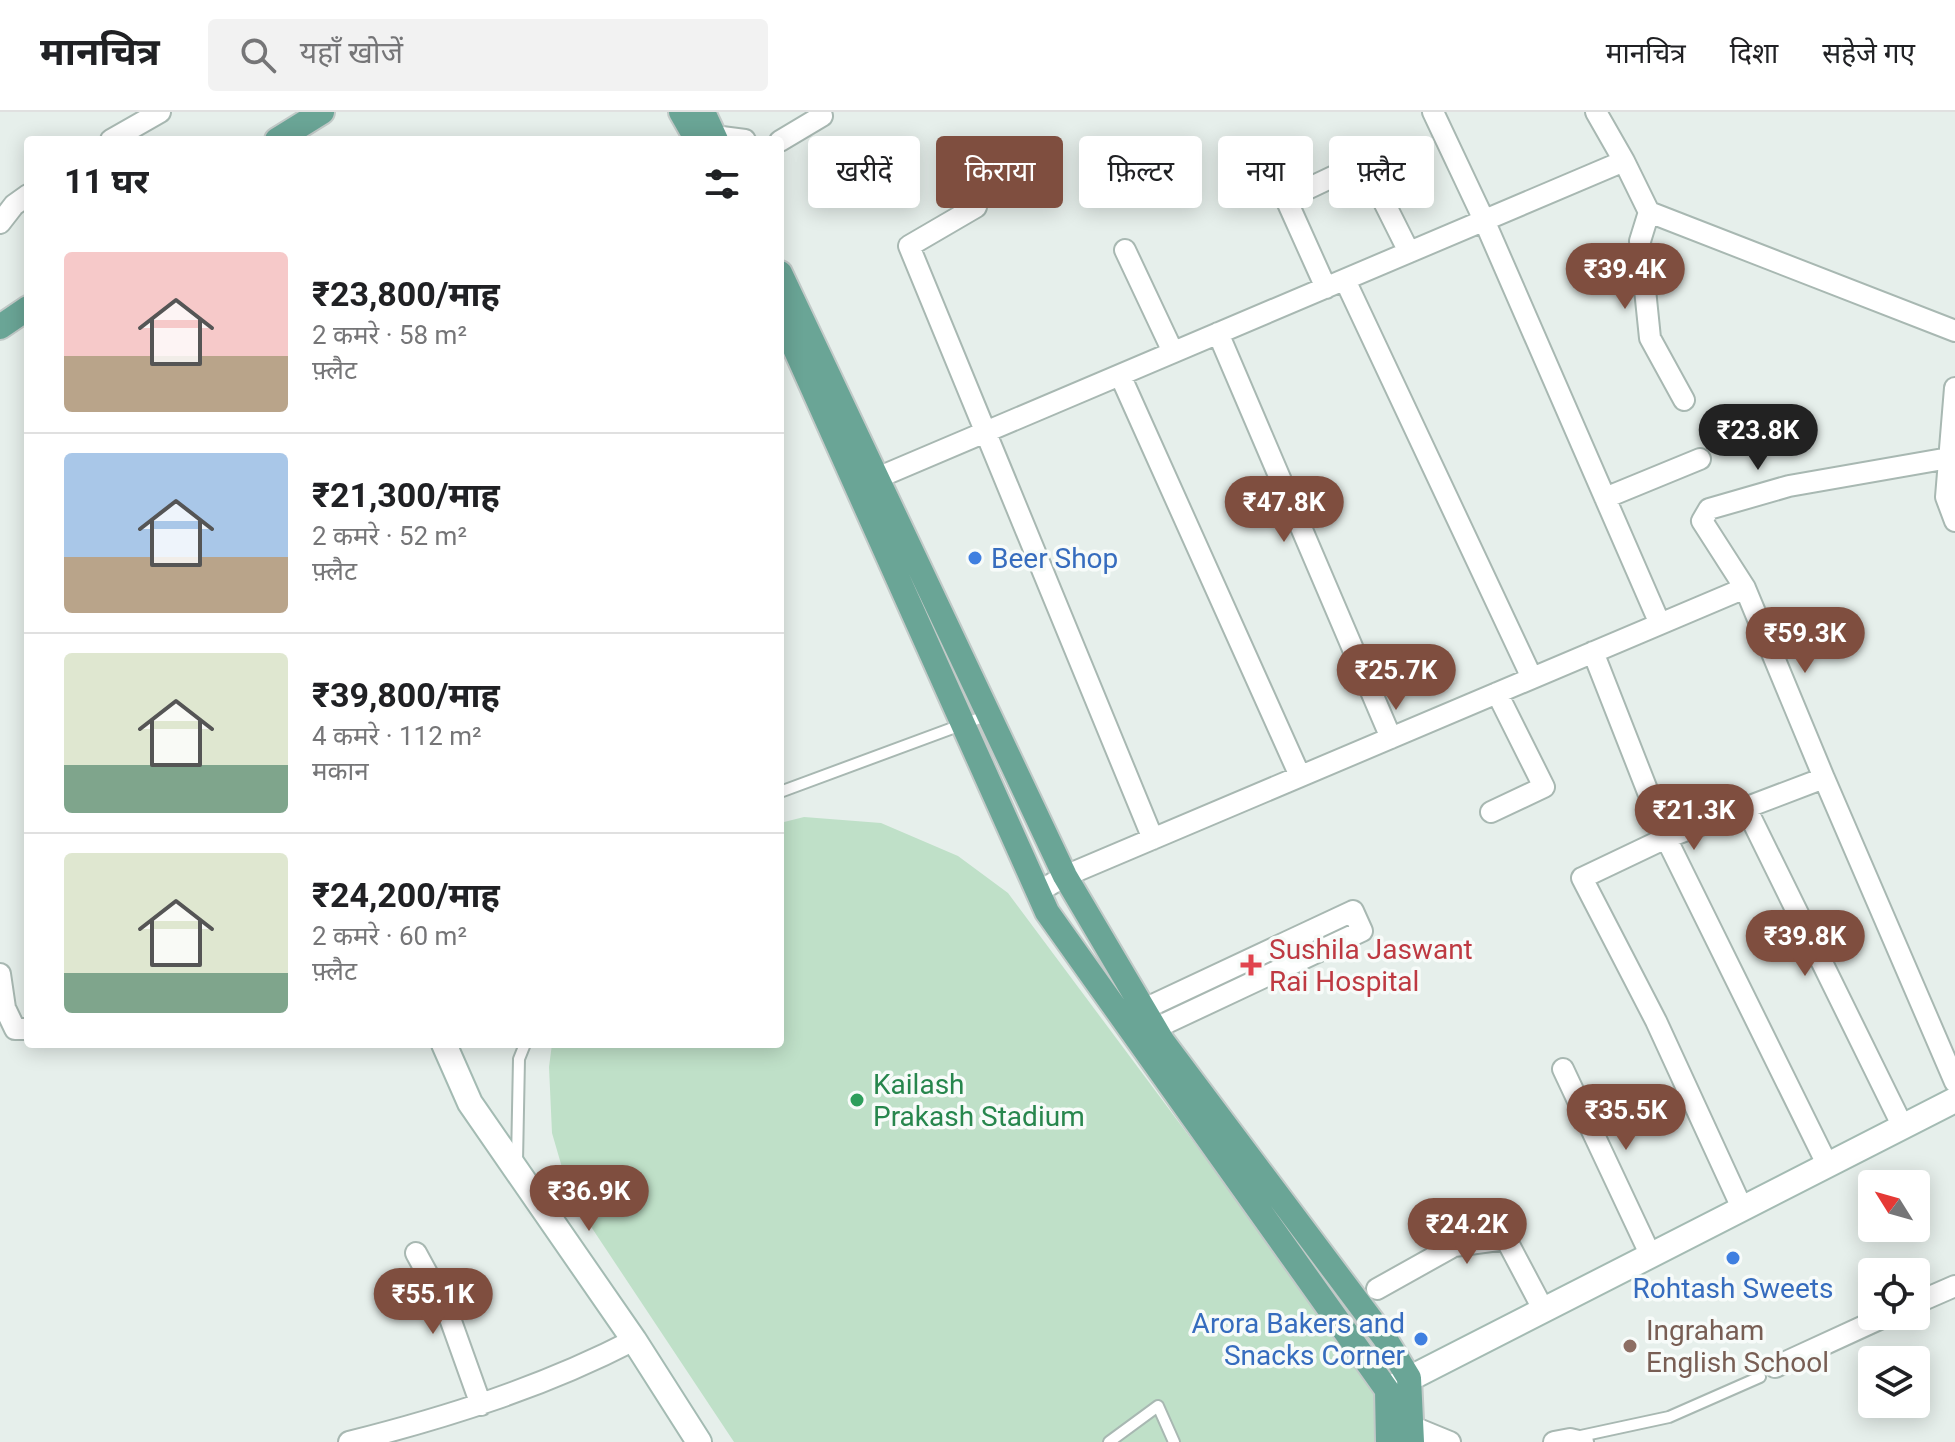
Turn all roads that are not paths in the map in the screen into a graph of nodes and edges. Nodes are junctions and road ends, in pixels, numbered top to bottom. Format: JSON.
{"nodes":[{"id":1,"x":160,"y":112,"type":"edge"},
{"id":2,"x":322,"y":112,"type":"edge"},
{"id":3,"x":681,"y":112,"type":"edge"},
{"id":4,"x":703,"y":112,"type":"edge"},
{"id":5,"x":1433,"y":112,"type":"edge"},
{"id":6,"x":1596,"y":112,"type":"edge"},
{"id":7,"x":822,"y":116,"type":"dead end"},
{"id":8,"x":118,"y":136,"type":"edge"},
{"id":9,"x":283,"y":136,"type":"edge"},
{"id":10,"x":706,"y":136,"type":"edge"},
{"id":11,"x":708,"y":136,"type":"edge"},
{"id":12,"x":784,"y":139,"type":"edge"},
{"id":13,"x":1624,"y":161,"type":"junction"},
{"id":14,"x":24,"y":198,"type":"edge"},
{"id":15,"x":974,"y":208,"type":"edge"},
{"id":16,"x":1649,"y":212,"type":"junction"},
{"id":17,"x":1484,"y":220,"type":"junction"},
{"id":18,"x":0,"y":223,"type":"edge"},
{"id":19,"x":1125,"y":250,"type":"dead end"},
{"id":20,"x":1409,"y":252,"type":"junction"},
{"id":21,"x":784,"y":281,"type":"edge"},
{"id":22,"x":1335,"y":284,"type":"junction"},
{"id":23,"x":24,"y":311,"type":"edge"},
{"id":24,"x":784,"y":324,"type":"edge"},
{"id":25,"x":0,"y":327,"type":"edge"},
{"id":26,"x":1955,"y":331,"type":"edge"},
{"id":27,"x":1218,"y":333,"type":"junction"},
{"id":28,"x":1173,"y":352,"type":"junction"},
{"id":29,"x":1120,"y":375,"type":"junction"},
{"id":30,"x":1955,"y":388,"type":"edge"},
{"id":31,"x":1684,"y":400,"type":"dead end"},
{"id":32,"x":986,"y":431,"type":"junction"},
{"id":33,"x":1949,"y":458,"type":"junction"},
{"id":34,"x":1700,"y":459,"type":"dead end"},
{"id":35,"x":879,"y":477,"type":"junction"},
{"id":36,"x":856,"y":487,"type":"junction"},
{"id":37,"x":1605,"y":498,"type":"junction"},
{"id":38,"x":1955,"y":521,"type":"edge"},
{"id":39,"x":1745,"y":588,"type":"junction"},
{"id":40,"x":1660,"y":624,"type":"junction"},
{"id":41,"x":1593,"y":652,"type":"junction"},
{"id":42,"x":1532,"y":678,"type":"junction"},
{"id":43,"x":1497,"y":693,"type":"junction"},
{"id":44,"x":990,"y":714,"type":"junction"},
{"id":45,"x":962,"y":725,"type":"junction"},
{"id":46,"x":1391,"y":738,"type":"junction"},
{"id":47,"x":1300,"y":776,"type":"junction"},
{"id":48,"x":1824,"y":778,"type":"junction"},
{"id":49,"x":784,"y":791,"type":"edge"},
{"id":50,"x":1747,"y":810,"type":"junction"},
{"id":51,"x":1491,"y":812,"type":"dead end"},
{"id":52,"x":1666,"y":838,"type":"junction"},
{"id":53,"x":1153,"y":839,"type":"junction"},
{"id":54,"x":1065,"y":876,"type":"junction"},
{"id":55,"x":1038,"y":892,"type":"junction"},
{"id":56,"x":0,"y":974,"type":"edge"},
{"id":57,"x":1144,"y":1025,"type":"junction"},
{"id":58,"x":24,"y":1029,"type":"edge"},
{"id":59,"x":446,"y":1048,"type":"edge"},
{"id":60,"x":523,"y":1048,"type":"edge"},
{"id":61,"x":1563,"y":1069,"type":"dead end"},
{"id":62,"x":1955,"y":1082,"type":"edge"},
{"id":63,"x":1955,"y":1100,"type":"edge"},
{"id":64,"x":1903,"y":1127,"type":"junction"},
{"id":65,"x":1827,"y":1164,"type":"junction"},
{"id":66,"x":517,"y":1171,"type":"junction"},
{"id":67,"x":1742,"y":1208,"type":"junction"},
{"id":68,"x":1312,"y":1239,"type":"junction"},
{"id":69,"x":416,"y":1253,"type":"dead end"},
{"id":70,"x":1650,"y":1254,"type":"junction"},
{"id":71,"x":1291,"y":1255,"type":"junction"},
{"id":72,"x":1955,"y":1286,"type":"edge"},
{"id":73,"x":1377,"y":1289,"type":"dead end"},
{"id":74,"x":1930,"y":1297,"type":"edge"},
{"id":75,"x":1543,"y":1309,"type":"junction"},
{"id":76,"x":1858,"y":1329,"type":"edge"},
{"id":77,"x":634,"y":1340,"type":"junction"},
{"id":78,"x":1768,"y":1372,"type":"joint"},
{"id":79,"x":1409,"y":1378,"type":"junction"},
{"id":80,"x":1387,"y":1390,"type":"junction"},
{"id":81,"x":481,"y":1405,"type":"junction"},
{"id":82,"x":1412,"y":1434,"type":"edge"},
{"id":83,"x":1569,"y":1441,"type":"edge"},
{"id":84,"x":349,"y":1442,"type":"edge"},
{"id":85,"x":699,"y":1442,"type":"edge"},
{"id":86,"x":1109,"y":1442,"type":"edge"},
{"id":87,"x":1174,"y":1442,"type":"edge"},
{"id":88,"x":1388,"y":1442,"type":"edge"},
{"id":89,"x":1450,"y":1442,"type":"edge"}],
"edges":[{"from":1,"to":8,"type":"street"},
{"from":2,"to":9,"type":"main road"},
{"from":3,"to":10,"type":"main road"},
{"from":4,"to":11,"type":"main road"},
{"from":5,"to":17,"type":"street"},
{"from":6,"to":13,"type":"street"},
{"from":7,"to":12,"type":"street"},
{"from":13,"to":16,"type":"street"},
{"from":13,"to":17,"type":"street"},
{"from":14,"to":18,"type":"street"},
{"from":15,"to":32,"type":"street"},
{"from":16,"to":26,"type":"street"},
{"from":16,"to":31,"type":"street"},
{"from":17,"to":20,"type":"street"},
{"from":17,"to":37,"type":"street"},
{"from":19,"to":28,"type":"street"},
{"from":20,"to":22,"type":"street"},
{"from":20,"to":22,"type":"street"},
{"from":21,"to":35,"type":"main road"},
{"from":22,"to":27,"type":"street"},
{"from":22,"to":42,"type":"street"},
{"from":23,"to":25,"type":"main road"},
{"from":24,"to":36,"type":"main road"},
{"from":27,"to":28,"type":"street"},
{"from":27,"to":46,"type":"street"},
{"from":28,"to":29,"type":"street"},
{"from":29,"to":32,"type":"street"},
{"from":29,"to":47,"type":"street"},
{"from":30,"to":33,"type":"street"},
{"from":32,"to":35,"type":"street"},
{"from":32,"to":53,"type":"street"},
{"from":33,"to":38,"type":"street"},
{"from":33,"to":39,"type":"street"},
{"from":34,"to":37,"type":"street"},
{"from":35,"to":36,"type":"street"},
{"from":35,"to":44,"type":"main road"},
{"from":36,"to":45,"type":"main road"},
{"from":37,"to":40,"type":"street"},
{"from":39,"to":40,"type":"street"},
{"from":39,"to":48,"type":"street"},
{"from":40,"to":41,"type":"street"},
{"from":41,"to":42,"type":"street"},
{"from":41,"to":52,"type":"street"},
{"from":42,"to":43,"type":"street"},
{"from":43,"to":46,"type":"street"},
{"from":43,"to":51,"type":"street"},
{"from":44,"to":45,"type":"lane"},
{"from":44,"to":54,"type":"main road"},
{"from":45,"to":49,"type":"lane"},
{"from":45,"to":55,"type":"main road"},
{"from":46,"to":47,"type":"street"},
{"from":47,"to":53,"type":"street"},
{"from":48,"to":50,"type":"street"},
{"from":48,"to":62,"type":"street"},
{"from":50,"to":52,"type":"street"},
{"from":50,"to":64,"type":"street"},
{"from":52,"to":65,"type":"street"},
{"from":52,"to":67,"type":"street"},
{"from":53,"to":54,"type":"street"},
{"from":54,"to":55,"type":"street"},
{"from":54,"to":57,"type":"main road"},
{"from":55,"to":57,"type":"main road"},
{"from":56,"to":58,"type":"street"},
{"from":57,"to":57,"type":"street"},
{"from":57,"to":68,"type":"main road"},
{"from":57,"to":71,"type":"main road"},
{"from":59,"to":66,"type":"street"},
{"from":60,"to":66,"type":"lane"},
{"from":61,"to":70,"type":"street"},
{"from":63,"to":64,"type":"street"},
{"from":64,"to":65,"type":"street"},
{"from":65,"to":67,"type":"street"},
{"from":66,"to":77,"type":"street"},
{"from":67,"to":70,"type":"street"},
{"from":68,"to":71,"type":"main road"},
{"from":68,"to":79,"type":"main road"},
{"from":69,"to":81,"type":"street"},
{"from":70,"to":75,"type":"street"},
{"from":71,"to":80,"type":"main road"},
{"from":72,"to":74,"type":"street"},
{"from":73,"to":75,"type":"street"},
{"from":75,"to":79,"type":"street"},
{"from":76,"to":78,"type":"street"},
{"from":77,"to":81,"type":"street"},
{"from":77,"to":85,"type":"street"},
{"from":78,"to":83,"type":"lane"},
{"from":79,"to":80,"type":"street"},
{"from":79,"to":82,"type":"main road"},
{"from":80,"to":88,"type":"main road"},
{"from":81,"to":84,"type":"street"},
{"from":82,"to":89,"type":"street"},
{"from":86,"to":87,"type":"lane"}]}
